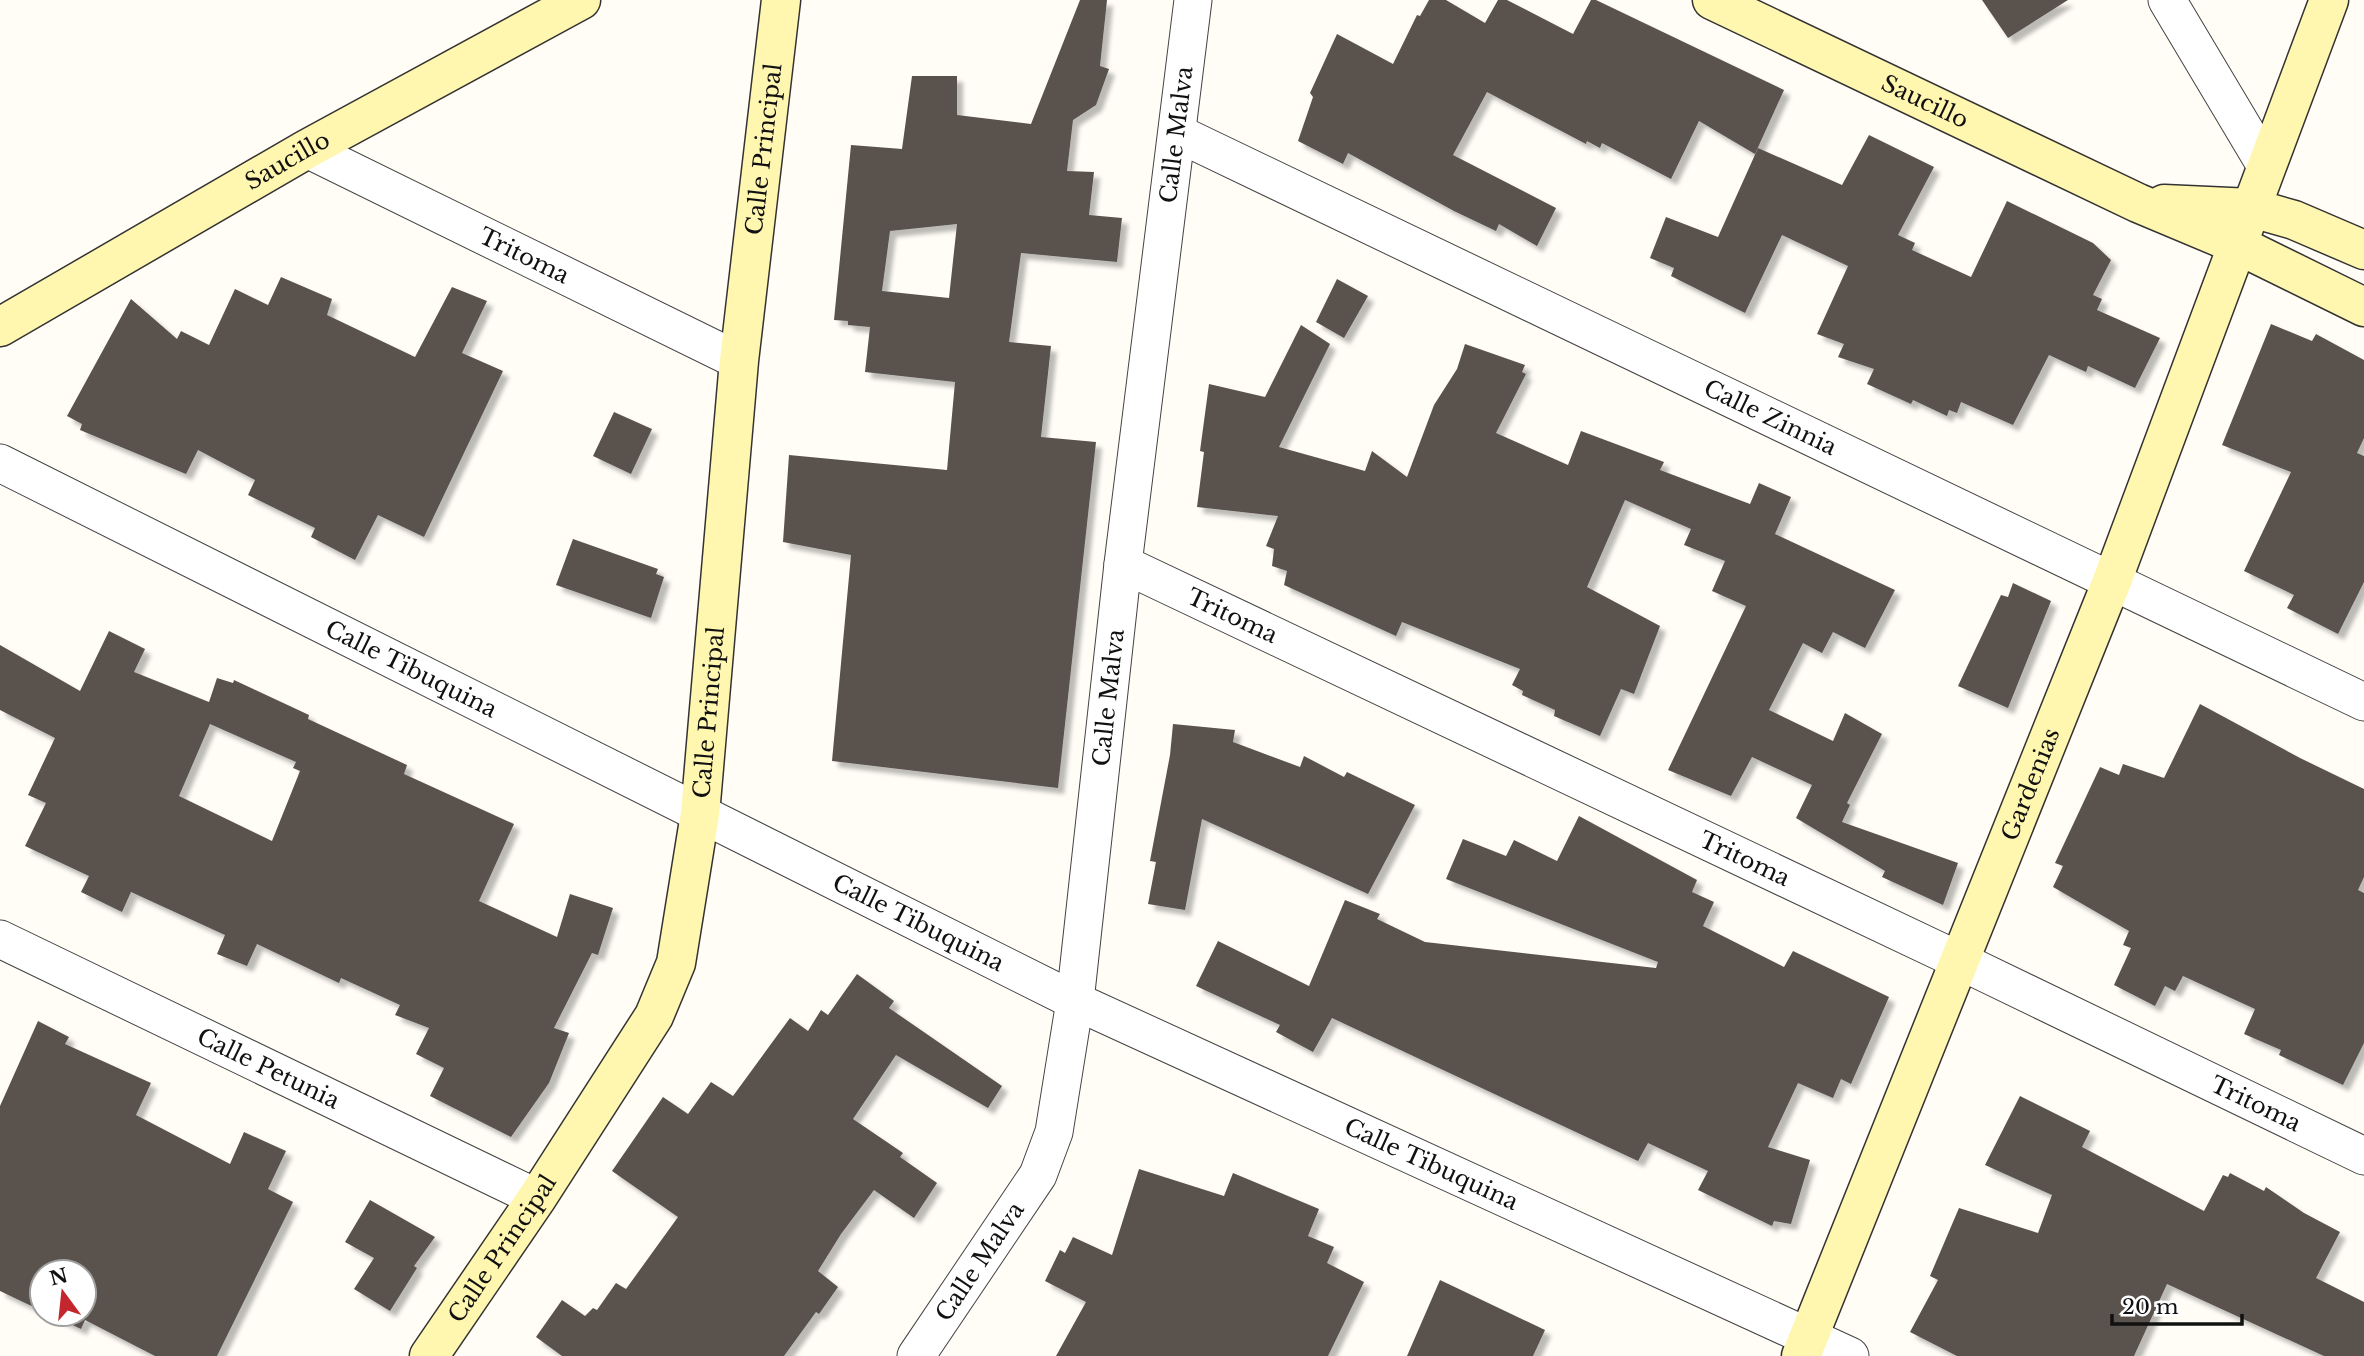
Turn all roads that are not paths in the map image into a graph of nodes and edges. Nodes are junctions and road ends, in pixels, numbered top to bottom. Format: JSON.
{"nodes":[{"id":1,"x":580,"y":0,"type":"edge"},
{"id":2,"x":781,"y":0,"type":"edge"},
{"id":3,"x":1193,"y":0,"type":"edge"},
{"id":4,"x":1712,"y":0,"type":"edge"},
{"id":5,"x":2167,"y":0,"type":"edge"},
{"id":6,"x":2329,"y":0,"type":"edge"},
{"id":7,"x":1772,"y":16,"type":"edge"},
{"id":8,"x":1177,"y":133,"type":"junction"},
{"id":9,"x":307,"y":149,"type":"junction"},
{"id":10,"x":2266,"y":166,"type":"junction"},
{"id":11,"x":2138,"y":204,"type":"junction"},
{"id":12,"x":2252,"y":208,"type":"junction"},
{"id":13,"x":2238,"y":245,"type":"junction"},
{"id":14,"x":2364,"y":250,"type":"edge"},
{"id":15,"x":2364,"y":307,"type":"edge"},
{"id":16,"x":0,"y":327,"type":"edge"},
{"id":17,"x":739,"y":361,"type":"junction"},
{"id":18,"x":0,"y":463,"type":"edge"},
{"id":19,"x":1123,"y":564,"type":"junction"},
{"id":20,"x":2112,"y":581,"type":"junction"},
{"id":21,"x":2364,"y":702,"type":"edge"},
{"id":22,"x":700,"y":814,"type":"junction"},
{"id":23,"x":0,"y":939,"type":"edge"},
{"id":24,"x":1958,"y":960,"type":"junction"},
{"id":25,"x":1075,"y":1001,"type":"junction"},
{"id":26,"x":2364,"y":1156,"type":"edge"},
{"id":27,"x":537,"y":1198,"type":"junction"},
{"id":28,"x":1805,"y":1346,"type":"edge"},
{"id":29,"x":429,"y":1356,"type":"edge"},
{"id":30,"x":916,"y":1356,"type":"edge"},
{"id":31,"x":1850,"y":1356,"type":"edge"}],
"edges":[{"from":1,"to":9,"type":"street","name":"Saucillo"},
{"from":2,"to":17,"type":"street","name":"Calle Principal"},
{"from":3,"to":8,"type":"street","name":"Calle Malva"},
{"from":4,"to":7,"type":"street","name":"Saucillo"},
{"from":5,"to":10,"type":"street"},
{"from":6,"to":10,"type":"street","name":"Gardenias"},
{"from":7,"to":11,"type":"street","name":"Saucillo"},
{"from":8,"to":19,"type":"street","name":"Calle Malva"},
{"from":8,"to":20,"type":"street","name":"Calle Zinnia"},
{"from":9,"to":16,"type":"street","name":"Saucillo"},
{"from":9,"to":17,"type":"street","name":"Tritoma"},
{"from":10,"to":12,"type":"street","name":"Gardenias"},
{"from":11,"to":12,"type":"street","name":"Saucillo"},
{"from":11,"to":13,"type":"street","name":"Saucillo"},
{"from":12,"to":13,"type":"street","name":"Gardenias"},
{"from":12,"to":14,"type":"street","name":"Saucillo"},
{"from":13,"to":15,"type":"street","name":"Saucillo"},
{"from":13,"to":20,"type":"street","name":"Gardenias"},
{"from":17,"to":22,"type":"street","name":"Calle Principal"},
{"from":18,"to":22,"type":"street","name":"Calle Tibuquina"},
{"from":19,"to":24,"type":"street","name":"Tritoma"},
{"from":19,"to":25,"type":"street","name":"Calle Malva"},
{"from":20,"to":21,"type":"street","name":"Calle Zinnia"},
{"from":20,"to":24,"type":"street","name":"Gardenias"},
{"from":22,"to":25,"type":"street","name":"Calle Tibuquina"},
{"from":22,"to":27,"type":"street","name":"Calle Principal"},
{"from":23,"to":27,"type":"street","name":"Calle Petunia"},
{"from":24,"to":26,"type":"street","name":"Tritoma"},
{"from":24,"to":28,"type":"street","name":"Gardenias"},
{"from":25,"to":28,"type":"street","name":"Calle Tibuquina"},
{"from":25,"to":30,"type":"street","name":"Calle Malva"},
{"from":27,"to":29,"type":"street","name":"Calle Principal"},
{"from":28,"to":31,"type":"street","name":"Calle Tibuquina"}]}
